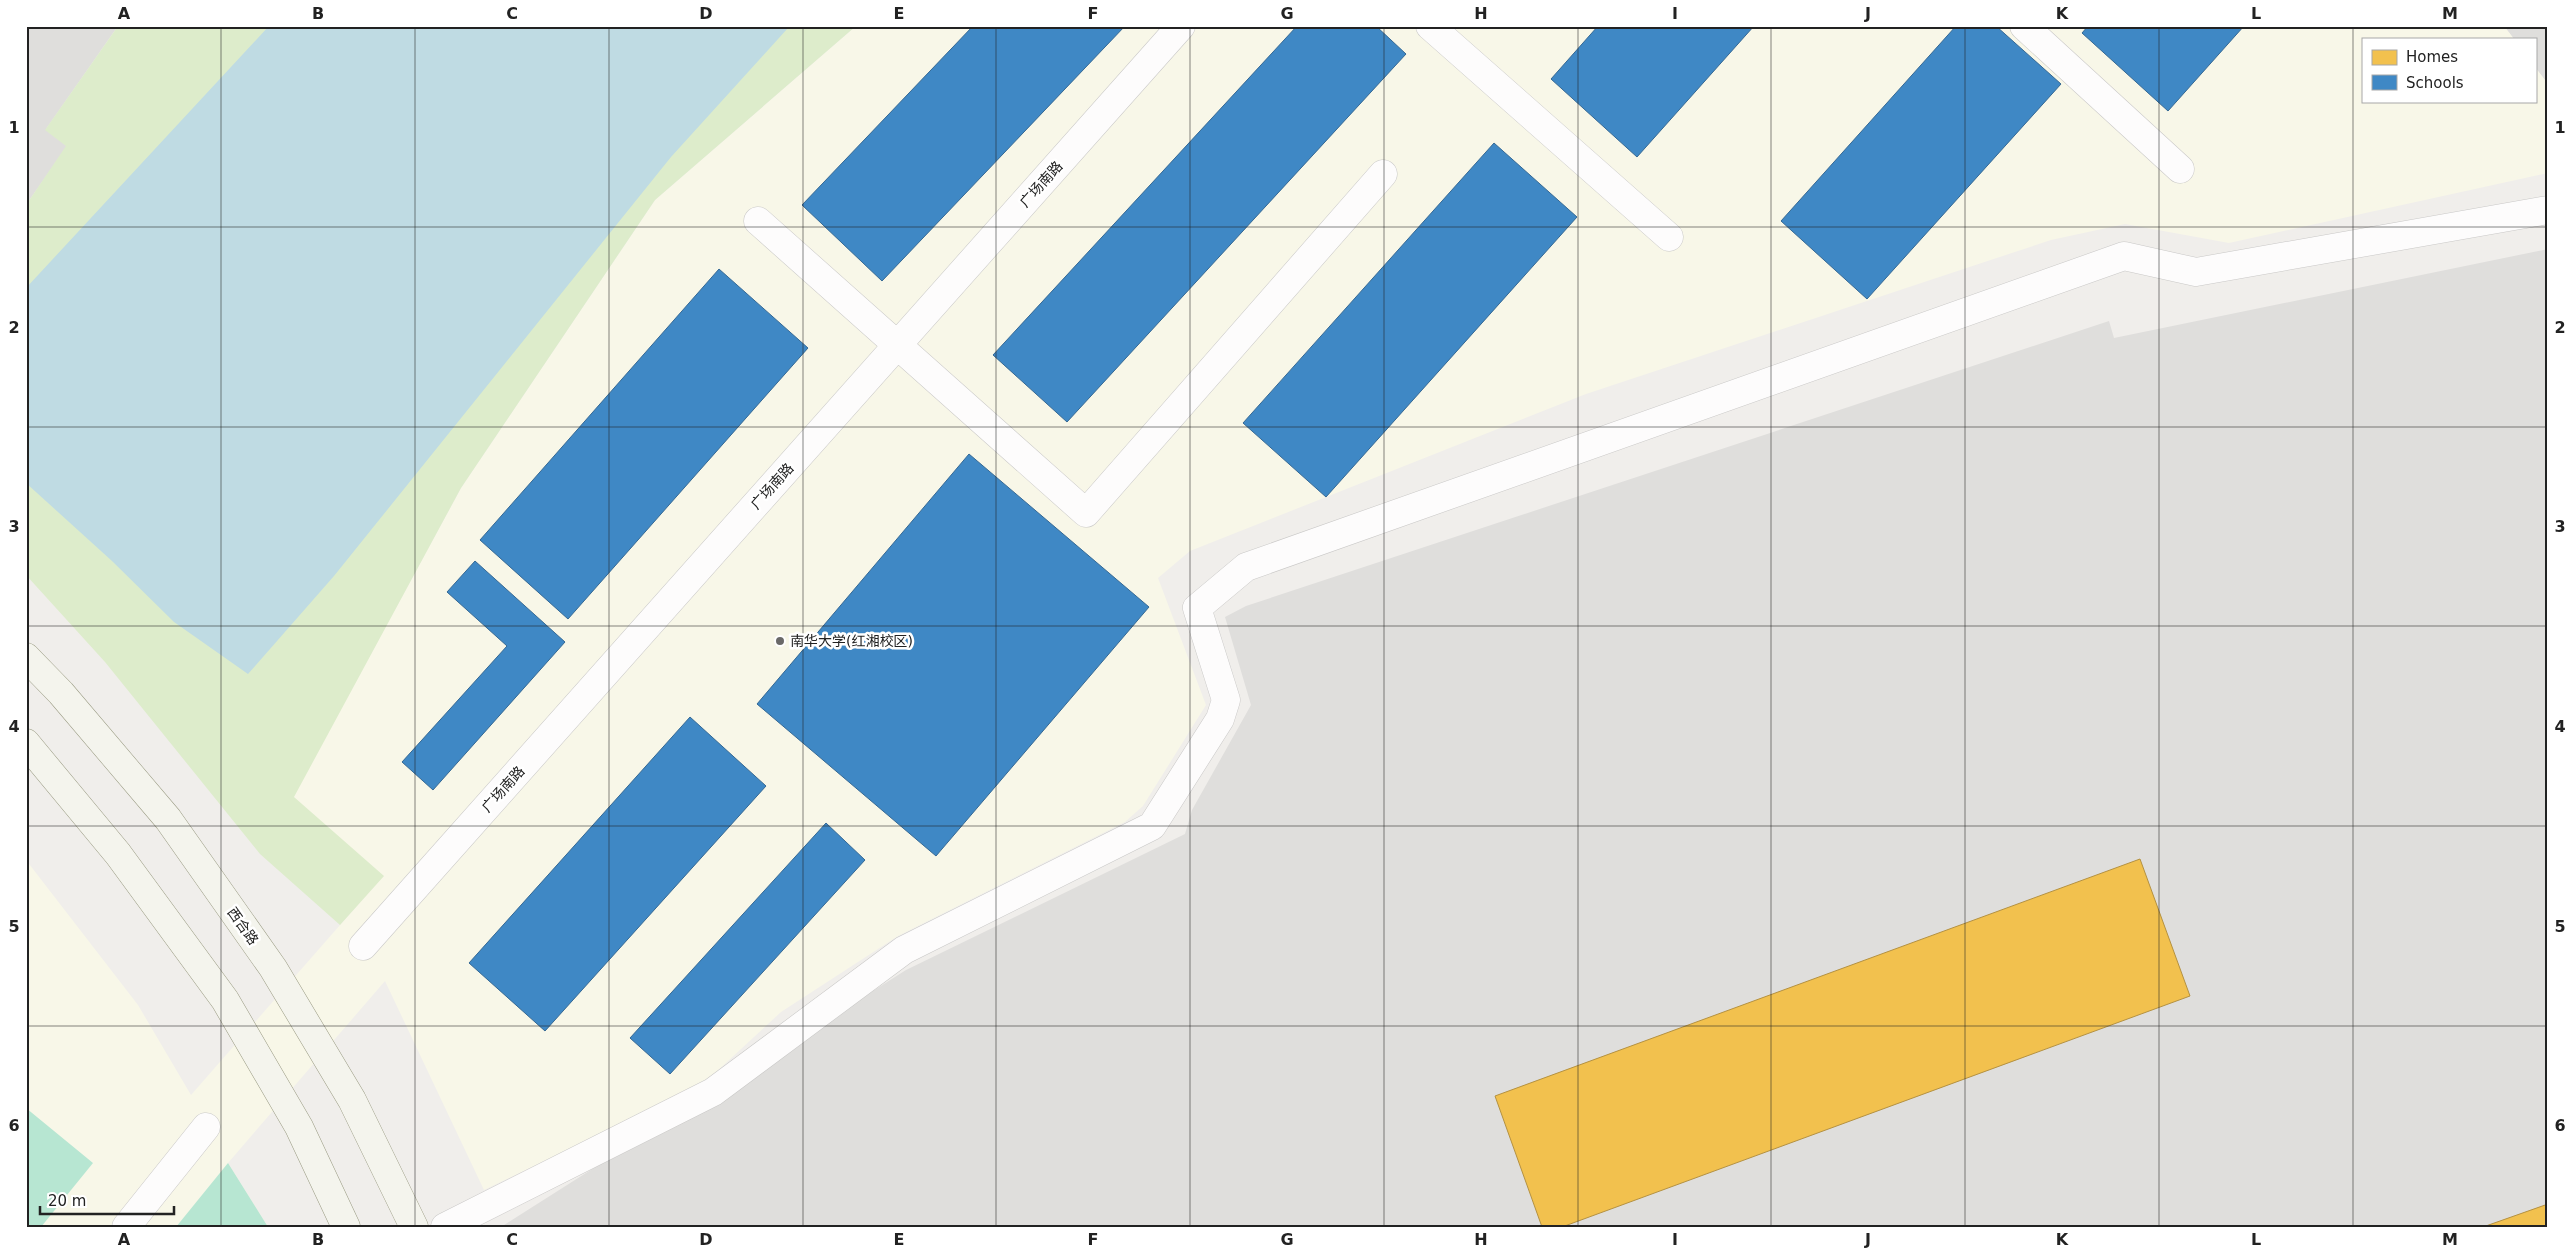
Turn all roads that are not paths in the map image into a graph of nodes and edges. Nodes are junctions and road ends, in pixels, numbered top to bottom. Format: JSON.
{"nodes":[{"id":1,"x":1181,"y":26,"type":"edge"},
{"id":2,"x":1430,"y":26,"type":"edge"},
{"id":3,"x":2024,"y":26,"type":"edge"},
{"id":4,"x":2180,"y":169,"type":"dead end"},
{"id":5,"x":1383,"y":174,"type":"dead end"},
{"id":6,"x":2548,"y":210,"type":"edge"},
{"id":7,"x":758,"y":221,"type":"dead end"},
{"id":8,"x":1669,"y":237,"type":"dead end"},
{"id":9,"x":898,"y":345,"type":"junction"},
{"id":10,"x":26,"y":657,"type":"edge"},
{"id":11,"x":26,"y":743,"type":"edge"},
{"id":12,"x":363,"y":946,"type":"dead end"},
{"id":13,"x":206,"y":1127,"type":"dead end"},
{"id":14,"x":126,"y":1227,"type":"edge"},
{"id":15,"x":346,"y":1227,"type":"edge"},
{"id":16,"x":414,"y":1227,"type":"edge"},
{"id":17,"x":445,"y":1227,"type":"edge"}],
"edges":[{"from":1,"to":9,"type":"street","name":"广场南路"},
{"from":2,"to":8,"type":"street"},
{"from":3,"to":4,"type":"street"},
{"from":5,"to":9,"type":"street"},
{"from":6,"to":17,"type":"street"},
{"from":7,"to":9,"type":"street"},
{"from":9,"to":12,"type":"street","name":"广场南路"},
{"from":10,"to":16,"type":"main road","name":"西合路"},
{"from":11,"to":15,"type":"main road"},
{"from":13,"to":14,"type":"street"}]}
